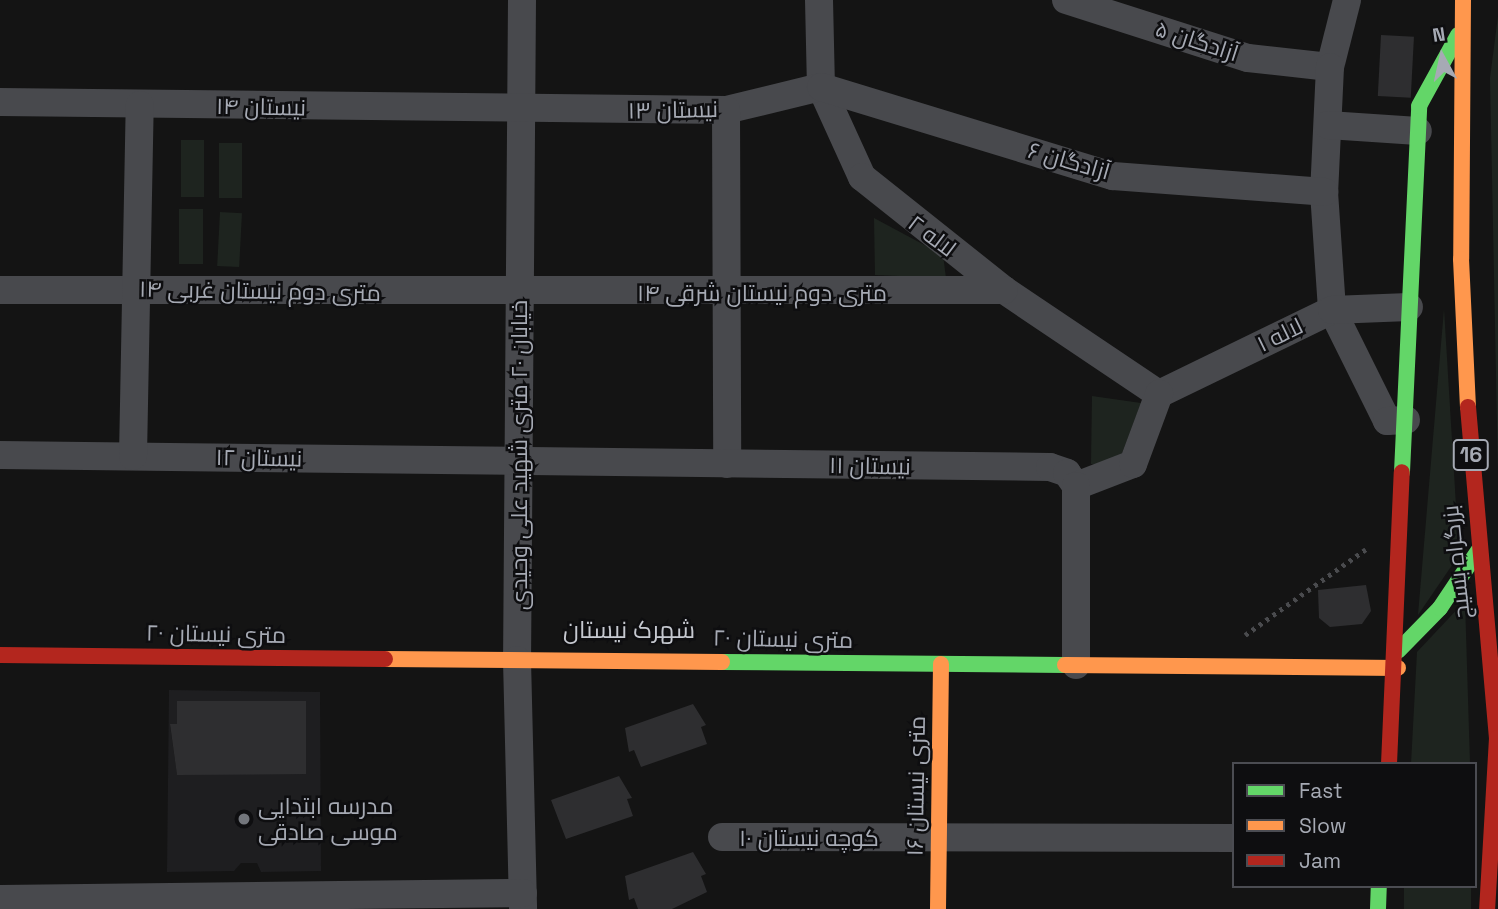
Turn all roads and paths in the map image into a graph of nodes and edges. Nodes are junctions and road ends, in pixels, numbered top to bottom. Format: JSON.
{"nodes":[{"id":1,"x":522,"y":0,"type":"edge"},
{"id":2,"x":819,"y":0,"type":"edge"},
{"id":3,"x":1066,"y":0,"type":"edge"},
{"id":4,"x":1347,"y":0,"type":"edge"},
{"id":5,"x":1463,"y":0,"type":"edge"},
{"id":6,"x":1458,"y":35,"type":"junction"},
{"id":7,"x":1330,"y":67,"type":"junction"},
{"id":8,"x":821,"y":87,"type":"junction"},
{"id":9,"x":0,"y":102,"type":"edge"},
{"id":10,"x":874,"y":103,"type":"junction"},
{"id":11,"x":140,"y":105,"type":"junction"},
{"id":12,"x":726,"y":110,"type":"junction"},
{"id":13,"x":521,"y":111,"type":"junction"},
{"id":14,"x":1328,"y":125,"type":"junction"},
{"id":15,"x":1418,"y":131,"type":"junction"},
{"id":16,"x":844,"y":138,"type":"junction"},
{"id":17,"x":1324,"y":192,"type":"junction"},
{"id":18,"x":135,"y":289,"type":"junction"},
{"id":19,"x":0,"y":290,"type":"edge"},
{"id":20,"x":1004,"y":290,"type":"junction"},
{"id":21,"x":520,"y":294,"type":"junction"},
{"id":22,"x":727,"y":294,"type":"junction"},
{"id":23,"x":1409,"y":307,"type":"junction"},
{"id":24,"x":1332,"y":310,"type":"junction"},
{"id":25,"x":1159,"y":394,"type":"junction"},
{"id":26,"x":1406,"y":420,"type":"junction"},
{"id":27,"x":0,"y":455,"type":"edge"},
{"id":28,"x":133,"y":456,"type":"junction"},
{"id":29,"x":518,"y":463,"type":"junction"},
{"id":30,"x":727,"y":464,"type":"junction"},
{"id":31,"x":1076,"y":486,"type":"junction"},
{"id":32,"x":1398,"y":527,"type":"junction"},
{"id":33,"x":1478,"y":551,"type":"junction"},
{"id":34,"x":0,"y":655,"type":"edge"},
{"id":35,"x":1398,"y":659,"type":"junction"},
{"id":36,"x":517,"y":660,"type":"junction"},
{"id":37,"x":941,"y":664,"type":"junction"},
{"id":38,"x":1076,"y":665,"type":"junction"},
{"id":39,"x":1202,"y":666,"type":"junction"},
{"id":40,"x":1389,"y":762,"type":"edge"},
{"id":41,"x":722,"y":837,"type":"dead end"},
{"id":42,"x":938,"y":838,"type":"junction"},
{"id":43,"x":1232,"y":838,"type":"edge"},
{"id":44,"x":1379,"y":888,"type":"edge"},
{"id":45,"x":0,"y":899,"type":"edge"},
{"id":46,"x":523,"y":901,"type":"edge"},
{"id":47,"x":937,"y":909,"type":"edge"},
{"id":48,"x":1378,"y":909,"type":"edge"},
{"id":49,"x":1487,"y":909,"type":"edge"}],
"edges":[{"from":1,"to":13,"type":"street","name":"خیابان ۲۰ متری شهید علی وحیدی"},
{"from":2,"to":8,"type":"street","name":"لاله ۲"},
{"from":3,"to":7,"type":"street","name":"آزادگان ۵"},
{"from":4,"to":7,"type":"street"},
{"from":5,"to":6,"type":"main road","name":"بزرگراه بسیج","number":"16"},
{"from":6,"to":15,"type":"main road"},
{"from":6,"to":33,"type":"main road","name":"بزرگراه بسیج","number":"16"},
{"from":7,"to":14,"type":"street"},
{"from":8,"to":10,"type":"street","name":"آزادگان ۶"},
{"from":8,"to":12,"type":"street","name":"نیستان ۱۳"},
{"from":8,"to":16,"type":"street","name":"لاله ۲"},
{"from":9,"to":11,"type":"street","name":"نیستان ۱۴"},
{"from":10,"to":16,"type":"street"},
{"from":10,"to":17,"type":"street","name":"آزادگان ۶"},
{"from":11,"to":13,"type":"street","name":"نیستان ۱۴"},
{"from":11,"to":18,"type":"street"},
{"from":12,"to":13,"type":"street","name":"نیستان ۱۳"},
{"from":12,"to":22,"type":"street"},
{"from":13,"to":21,"type":"street","name":"خیابان ۲۰ متری شهید علی وحیدی"},
{"from":14,"to":15,"type":"street"},
{"from":14,"to":17,"type":"street"},
{"from":15,"to":23,"type":"main road"},
{"from":16,"to":20,"type":"street","name":"لاله ۲"},
{"from":17,"to":24,"type":"street"},
{"from":18,"to":19,"type":"street","name":"۱۴ متری دوم نیستان غربی"},
{"from":18,"to":21,"type":"street","name":"۱۴ متری دوم نیستان غربی"},
{"from":18,"to":28,"type":"street"},
{"from":20,"to":22,"type":"street","name":"۱۴ متری دوم نیستان شرقی"},
{"from":20,"to":25,"type":"street","name":"لاله ۲"},
{"from":21,"to":22,"type":"street","name":"۱۴ متری دوم نیستان شرقی"},
{"from":21,"to":29,"type":"street","name":"خیابان ۲۰ متری شهید علی وحیدی"},
{"from":22,"to":30,"type":"street"},
{"from":23,"to":24,"type":"street","name":"لاله ۱"},
{"from":23,"to":26,"type":"main road"},
{"from":24,"to":25,"type":"street","name":"لاله ۱"},
{"from":24,"to":26,"type":"street"},
{"from":25,"to":31,"type":"street"},
{"from":26,"to":32,"type":"main road"},
{"from":27,"to":28,"type":"street","name":"نیستان ۱۲"},
{"from":28,"to":29,"type":"street","name":"نیستان ۱۲"},
{"from":29,"to":30,"type":"street","name":"نیستان ۱۱"},
{"from":29,"to":36,"type":"street","name":"خیابان ۲۰ متری شهید علی وحیدی"},
{"from":30,"to":31,"type":"street","name":"نیستان ۱۱"},
{"from":31,"to":38,"type":"street"},
{"from":32,"to":35,"type":"main road"},
{"from":32,"to":39,"type":"path"},
{"from":33,"to":35,"type":"main road"},
{"from":33,"to":49,"type":"main road","name":"بزرگراه بسیج","number":"16"},
{"from":34,"to":36,"type":"main road","name":"۲۰ متری نیستان"},
{"from":35,"to":39,"type":"main road","name":"۲۰ متری نیستان"},
{"from":35,"to":40,"type":"main road"},
{"from":36,"to":37,"type":"main road","name":"۲۰ متری نیستان"},
{"from":36,"to":46,"type":"street","name":"خیابان ۲۰ متری شهید علی وحیدی"},
{"from":37,"to":38,"type":"main road","name":"۲۰ متری نیستان"},
{"from":37,"to":42,"type":"main road","name":"۱۶ متری نیستان"},
{"from":38,"to":39,"type":"main road","name":"۲۰ متری نیستان"},
{"from":41,"to":42,"type":"street","name":"کوچه نیستان ۱۰"},
{"from":42,"to":43,"type":"street","name":"کوچه نیستان ۱۰"},
{"from":42,"to":47,"type":"main road","name":"۱۶ متری نیستان"},
{"from":44,"to":48,"type":"main road"},
{"from":45,"to":46,"type":"street"}]}
